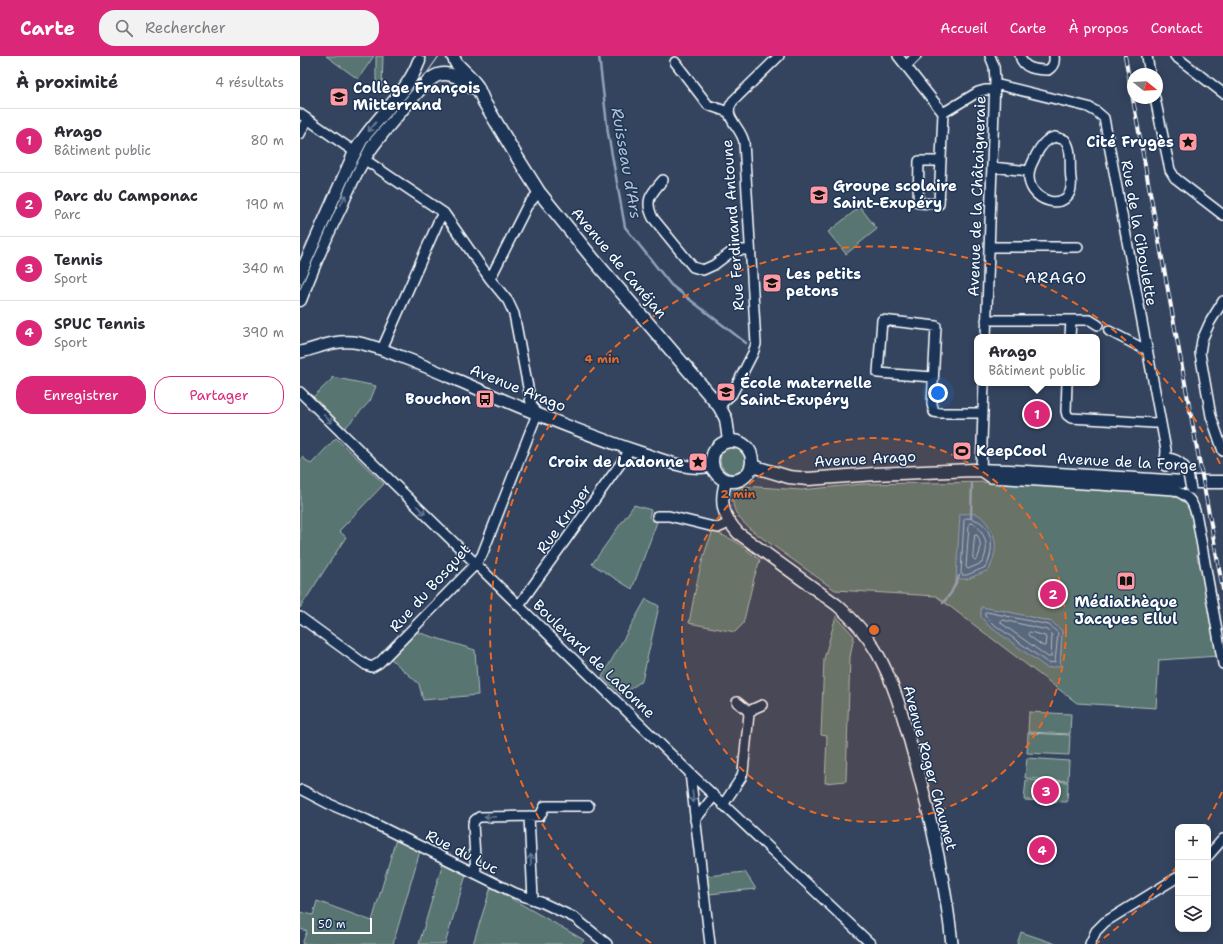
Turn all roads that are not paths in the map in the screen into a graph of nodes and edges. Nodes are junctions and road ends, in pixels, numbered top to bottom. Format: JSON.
{"nodes":[{"id":1,"x":452,"y":56,"type":"edge"},
{"id":2,"x":779,"y":56,"type":"edge"},
{"id":3,"x":898,"y":56,"type":"edge"},
{"id":4,"x":916,"y":56,"type":"edge"},
{"id":5,"x":990,"y":56,"type":"edge"},
{"id":6,"x":1020,"y":56,"type":"edge"},
{"id":7,"x":1054,"y":56,"type":"edge"},
{"id":8,"x":1147,"y":56,"type":"edge"},
{"id":9,"x":1175,"y":56,"type":"edge"},
{"id":10,"x":418,"y":59,"type":"edge"},
{"id":11,"x":675,"y":62,"type":"dead end"},
{"id":12,"x":906,"y":66,"type":"junction"},
{"id":13,"x":1149,"y":68,"type":"edge"},
{"id":14,"x":439,"y":74,"type":"junction"},
{"id":15,"x":995,"y":87,"type":"junction"},
{"id":16,"x":1223,"y":92,"type":"edge"},
{"id":17,"x":484,"y":102,"type":"junction"},
{"id":18,"x":1156,"y":104,"type":"edge"},
{"id":19,"x":728,"y":112,"type":"junction"},
{"id":20,"x":943,"y":113,"type":"junction"},
{"id":21,"x":304,"y":116,"type":"edge"},
{"id":22,"x":300,"y":134,"type":"edge"},
{"id":23,"x":360,"y":155,"type":"junction"},
{"id":24,"x":941,"y":161,"type":"junction"},
{"id":25,"x":992,"y":167,"type":"junction"},
{"id":26,"x":1029,"y":171,"type":"junction"},
{"id":27,"x":663,"y":180,"type":"dead end"},
{"id":28,"x":539,"y":192,"type":"junction"},
{"id":29,"x":444,"y":213,"type":"junction"},
{"id":30,"x":1223,"y":215,"type":"edge"},
{"id":31,"x":989,"y":247,"type":"junction"},
{"id":32,"x":1078,"y":247,"type":"dead end"},
{"id":33,"x":750,"y":250,"type":"junction"},
{"id":34,"x":300,"y":276,"type":"edge"},
{"id":35,"x":490,"y":279,"type":"junction"},
{"id":36,"x":300,"y":300,"type":"edge"},
{"id":37,"x":1223,"y":301,"type":"edge"},
{"id":38,"x":986,"y":320,"type":"junction"},
{"id":39,"x":1071,"y":320,"type":"junction"},
{"id":40,"x":1098,"y":325,"type":"dead end"},
{"id":41,"x":1109,"y":331,"type":"dead end"},
{"id":42,"x":986,"y":334,"type":"edge"},
{"id":43,"x":1070,"y":334,"type":"edge"},
{"id":44,"x":1146,"y":348,"type":"junction"},
{"id":45,"x":314,"y":349,"type":"junction"},
{"id":46,"x":382,"y":349,"type":"junction"},
{"id":47,"x":300,"y":352,"type":"edge"},
{"id":48,"x":300,"y":361,"type":"edge"},
{"id":49,"x":933,"y":377,"type":"junction"},
{"id":50,"x":984,"y":386,"type":"edge"},
{"id":51,"x":1067,"y":386,"type":"edge"},
{"id":52,"x":300,"y":392,"type":"edge"},
{"id":53,"x":719,"y":406,"type":"junction"},
{"id":54,"x":983,"y":413,"type":"junction"},
{"id":55,"x":537,"y":414,"type":"junction"},
{"id":56,"x":1160,"y":423,"type":"junction"},
{"id":57,"x":729,"y":441,"type":"junction"},
{"id":58,"x":629,"y":449,"type":"junction"},
{"id":59,"x":1223,"y":451,"type":"edge"},
{"id":60,"x":712,"y":466,"type":"junction"},
{"id":61,"x":752,"y":466,"type":"junction"},
{"id":62,"x":981,"y":470,"type":"junction"},
{"id":63,"x":726,"y":481,"type":"junction"},
{"id":64,"x":1223,"y":482,"type":"edge"},
{"id":65,"x":1189,"y":493,"type":"junction"},
{"id":66,"x":657,"y":516,"type":"dead end"},
{"id":67,"x":729,"y":524,"type":"junction"},
{"id":68,"x":476,"y":564,"type":"junction"},
{"id":69,"x":519,"y":605,"type":"junction"},
{"id":70,"x":300,"y":617,"type":"edge"},
{"id":71,"x":1223,"y":664,"type":"edge"},
{"id":72,"x":738,"y":702,"type":"dead end"},
{"id":73,"x":762,"y":705,"type":"dead end"},
{"id":74,"x":749,"y":714,"type":"junction"},
{"id":75,"x":690,"y":773,"type":"junction"},
{"id":76,"x":301,"y":789,"type":"edge"},
{"id":77,"x":714,"y":796,"type":"junction"},
{"id":78,"x":723,"y":804,"type":"junction"},
{"id":79,"x":589,"y":806,"type":"dead end"},
{"id":80,"x":529,"y":816,"type":"junction"},
{"id":81,"x":695,"y":820,"type":"junction"},
{"id":82,"x":1223,"y":839,"type":"edge"},
{"id":83,"x":1211,"y":853,"type":"edge"},
{"id":84,"x":476,"y":874,"type":"junction"},
{"id":85,"x":1175,"y":879,"type":"edge"},
{"id":86,"x":533,"y":899,"type":"junction"},
{"id":87,"x":607,"y":944,"type":"edge"},
{"id":88,"x":710,"y":944,"type":"edge"},
{"id":89,"x":871,"y":944,"type":"edge"},
{"id":90,"x":952,"y":944,"type":"edge"},
{"id":91,"x":1090,"y":944,"type":"edge"}],
"edges":[{"from":1,"to":14,"type":"main road","name":"Avenue de Canéjan"},
{"from":1,"to":17,"type":"main road","name":"Avenue de Canéjan"},
{"from":2,"to":19,"type":"street"},
{"from":3,"to":12,"type":"street"},
{"from":4,"to":12,"type":"street"},
{"from":5,"to":15,"type":"street","name":"Avenue de la Châtaigneraie"},
{"from":6,"to":7,"type":"street"},
{"from":8,"to":13,"type":"street"},
{"from":9,"to":16,"type":"street"},
{"from":10,"to":14,"type":"main road","name":"Avenue de Canéjan"},
{"from":10,"to":23,"type":"main road","one_way":true},
{"from":11,"to":19,"type":"street"},
{"from":12,"to":20,"type":"street"},
{"from":14,"to":17,"type":"main road","name":"Avenue de Canéjan"},
{"from":14,"to":23,"type":"main road"},
{"from":15,"to":20,"type":"street"},
{"from":15,"to":25,"type":"street","name":"Avenue de la Châtaigneraie"},
{"from":15,"to":44,"type":"street","name":"Rue de la Ciboulette"},
{"from":17,"to":28,"type":"main road","name":"Avenue de Canéjan"},
{"from":18,"to":30,"type":"street"},
{"from":19,"to":33,"type":"street","name":"Rue Ferdinand Antoune"},
{"from":20,"to":24,"type":"street"},
{"from":21,"to":22,"type":"street"},
{"from":21,"to":23,"type":"street"},
{"from":23,"to":29,"type":"street"},
{"from":23,"to":34,"type":"main road"},
{"from":36,"to":23,"type":"main road","one_way":true},
{"from":24,"to":24,"type":"street"},
{"from":25,"to":26,"type":"street"},
{"from":25,"to":31,"type":"street","name":"Avenue de la Châtaigneraie"},
{"from":26,"to":26,"type":"street"},
{"from":27,"to":33,"type":"street"},
{"from":28,"to":35,"type":"street"},
{"from":28,"to":53,"type":"main road","name":"Avenue de Canéjan"},
{"from":29,"to":35,"type":"street"},
{"from":29,"to":46,"type":"street"},
{"from":31,"to":32,"type":"street"},
{"from":31,"to":38,"type":"street","name":"Avenue de la Châtaigneraie"},
{"from":33,"to":53,"type":"street","name":"Rue Ferdinand Antoune"},
{"from":35,"to":55,"type":"street"},
{"from":37,"to":59,"type":"street"},
{"from":38,"to":39,"type":"street"},
{"from":38,"to":42,"type":"street","name":"Avenue de la Châtaigneraie"},
{"from":39,"to":40,"type":"street"},
{"from":39,"to":43,"type":"street"},
{"from":41,"to":44,"type":"street"},
{"from":44,"to":56,"type":"street","name":"Rue de la Ciboulette"},
{"from":45,"to":46,"type":"street","name":"Avenue Arago"},
{"from":45,"to":47,"type":"street","name":"Avenue Arago"},
{"from":45,"to":48,"type":"street","name":"Avenue Arago"},
{"from":46,"to":55,"type":"street","name":"Avenue Arago"},
{"from":49,"to":49,"type":"street"},
{"from":49,"to":54,"type":"street"},
{"from":50,"to":54,"type":"street"},
{"from":51,"to":56,"type":"street"},
{"from":52,"to":68,"type":"street","name":"Boulevard de Ladonne","one_way":true},
{"from":53,"to":57,"type":"main road","name":"Avenue de Canéjan"},
{"from":54,"to":62,"type":"street"},
{"from":55,"to":58,"type":"street","name":"Avenue Arago"},
{"from":55,"to":68,"type":"street","name":"Rue du Bosquet"},
{"from":56,"to":65,"type":"street","name":"Rue de la Ciboulette","bridge":true},
{"from":57,"to":60,"type":"main road"},
{"from":57,"to":61,"type":"main road"},
{"from":58,"to":60,"type":"street","name":"Avenue Arago"},
{"from":58,"to":69,"type":"street","name":"Rue Kruger"},
{"from":60,"to":63,"type":"main road"},
{"from":61,"to":62,"type":"main road","name":"Avenue Arago"},
{"from":61,"to":63,"type":"main road"},
{"from":62,"to":64,"type":"main road","name":"Avenue de la Forge"},
{"from":62,"to":65,"type":"street"},
{"from":63,"to":67,"type":"street","name":"Avenue Roger Chaumet"},
{"from":65,"to":71,"type":"street"},
{"from":66,"to":67,"type":"street"},
{"from":67,"to":90,"type":"street","name":"Avenue Roger Chaumet"},
{"from":68,"to":69,"type":"street","name":"Boulevard de Ladonne"},
{"from":68,"to":70,"type":"street","name":"Rue du Bosquet"},
{"from":69,"to":75,"type":"street","name":"Boulevard de Ladonne"},
{"from":72,"to":74,"type":"street"},
{"from":73,"to":74,"type":"street"},
{"from":74,"to":78,"type":"street"},
{"from":75,"to":77,"type":"street","name":"Boulevard de Ladonne"},
{"from":75,"to":81,"type":"street","one_way":true},
{"from":76,"to":84,"type":"street","name":"Rue du Luc"},
{"from":77,"to":78,"type":"street","name":"Boulevard de Ladonne"},
{"from":77,"to":81,"type":"street"},
{"from":78,"to":89,"type":"street","name":"Boulevard de Ladonne"},
{"from":79,"to":80,"type":"street"},
{"from":80,"to":84,"type":"street","one_way":true},
{"from":86,"to":80,"type":"street","one_way":true},
{"from":81,"to":88,"type":"street"},
{"from":82,"to":83,"type":"street"},
{"from":84,"to":86,"type":"street","name":"Rue du Luc"},
{"from":85,"to":91,"type":"street"},
{"from":86,"to":87,"type":"street","name":"Rue du Luc"}]}
